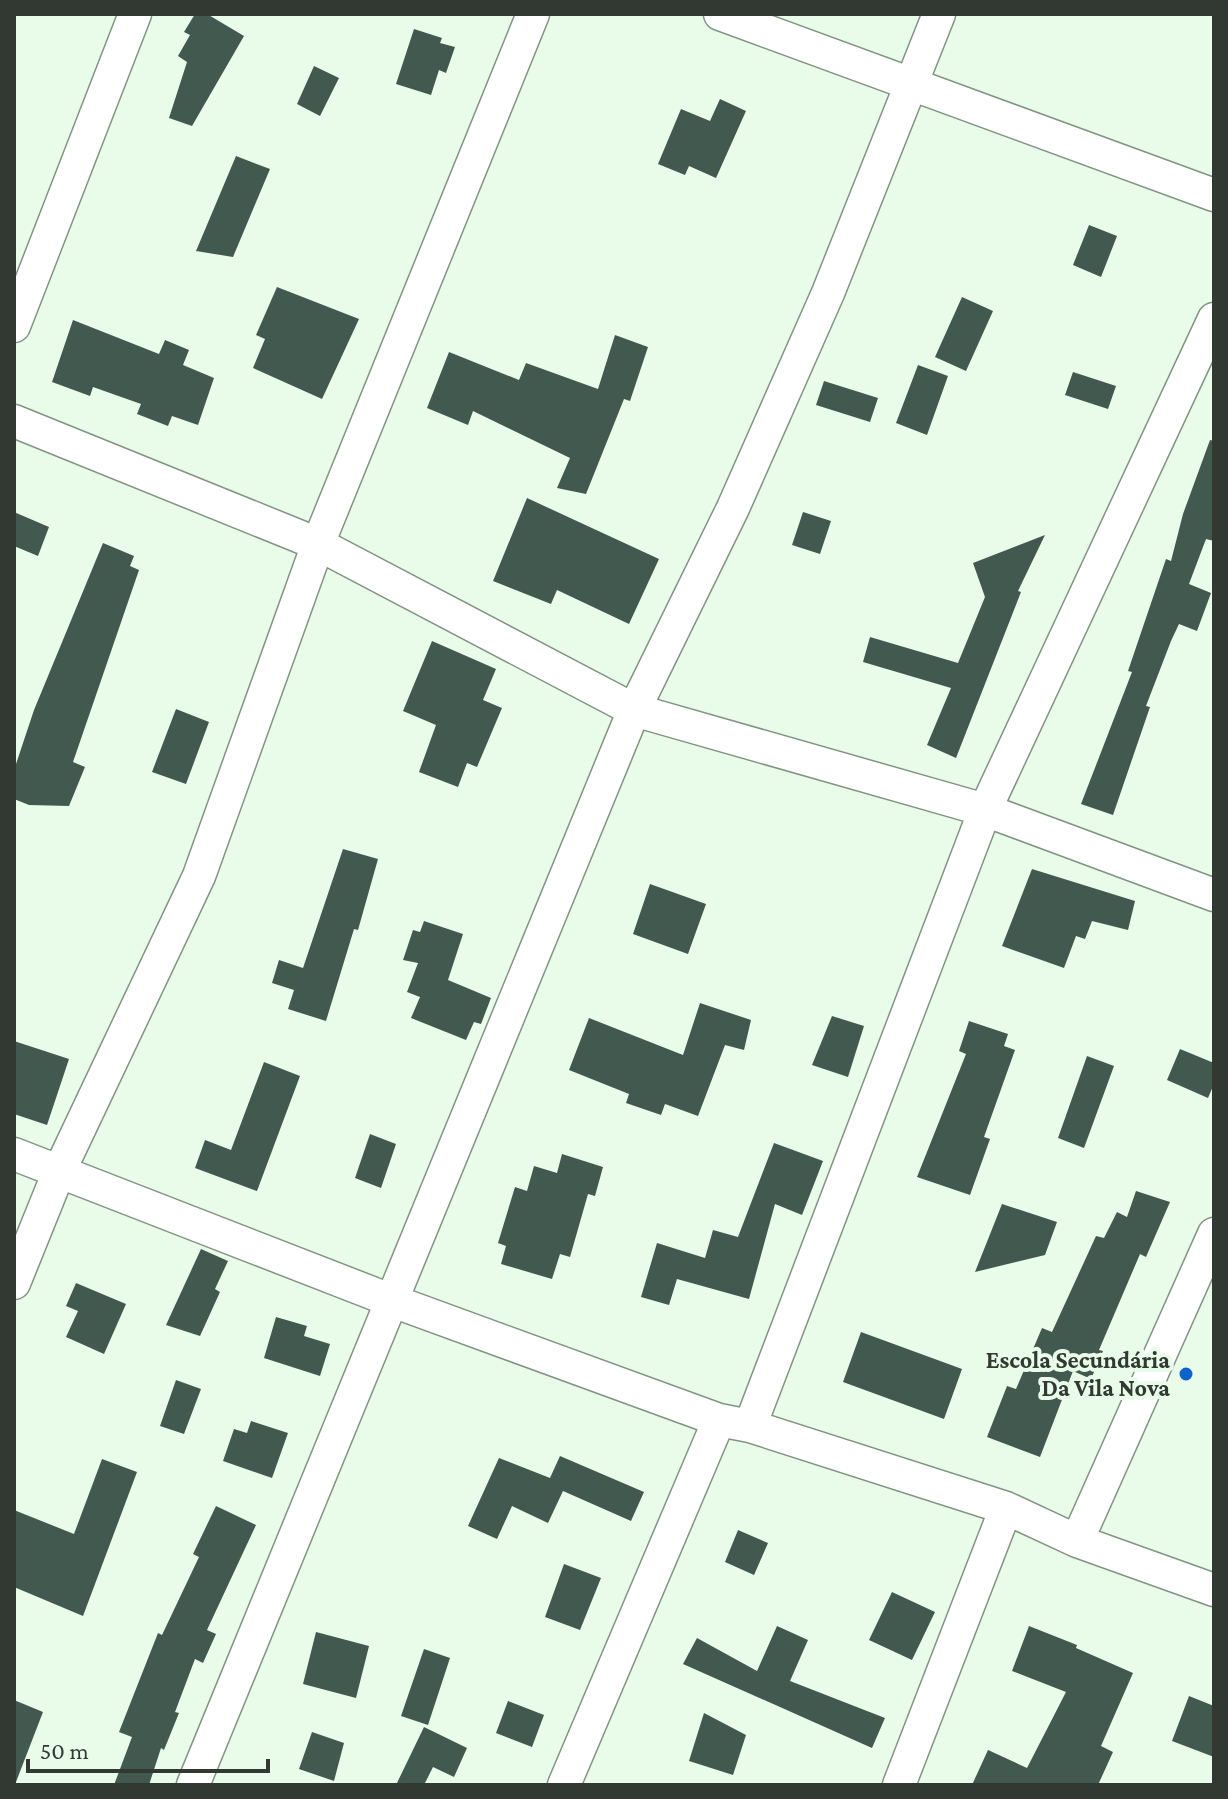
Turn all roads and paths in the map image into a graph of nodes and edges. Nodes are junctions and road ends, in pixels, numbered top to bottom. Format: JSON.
{"nodes":[{"id":1,"x":135,"y":14,"type":"edge"},
{"id":2,"x":533,"y":14,"type":"edge"},
{"id":3,"x":720,"y":14,"type":"edge"},
{"id":4,"x":939,"y":14,"type":"edge"},
{"id":5,"x":912,"y":81,"type":"junction"},
{"id":6,"x":1214,"y":195,"type":"edge"},
{"id":7,"x":1214,"y":319,"type":"edge"},
{"id":8,"x":14,"y":326,"type":"edge"},
{"id":9,"x":14,"y":421,"type":"edge"},
{"id":10,"x":318,"y":544,"type":"junction"},
{"id":11,"x":634,"y":710,"type":"junction"},
{"id":12,"x":985,"y":810,"type":"junction"},
{"id":13,"x":1214,"y":895,"type":"edge"},
{"id":14,"x":14,"y":1154,"type":"edge"},
{"id":15,"x":58,"y":1174,"type":"junction"},
{"id":16,"x":1214,"y":1234,"type":"edge"},
{"id":17,"x":14,"y":1283,"type":"edge"},
{"id":18,"x":390,"y":1300,"type":"junction"},
{"id":19,"x":719,"y":1420,"type":"junction"},
{"id":20,"x":750,"y":1426,"type":"junction"},
{"id":21,"x":1006,"y":1508,"type":"junction"},
{"id":22,"x":1077,"y":1541,"type":"junction"},
{"id":23,"x":1214,"y":1590,"type":"edge"},
{"id":24,"x":193,"y":1785,"type":"edge"},
{"id":25,"x":564,"y":1785,"type":"edge"},
{"id":26,"x":899,"y":1785,"type":"edge"}],
"edges":[{"from":1,"to":8,"type":"street"},
{"from":2,"to":10,"type":"street"},
{"from":3,"to":5,"type":"street"},
{"from":4,"to":5,"type":"street"},
{"from":5,"to":6,"type":"street"},
{"from":5,"to":11,"type":"street"},
{"from":7,"to":12,"type":"street"},
{"from":9,"to":10,"type":"street"},
{"from":10,"to":11,"type":"street"},
{"from":10,"to":15,"type":"street"},
{"from":11,"to":12,"type":"street"},
{"from":11,"to":18,"type":"street"},
{"from":12,"to":13,"type":"street"},
{"from":12,"to":20,"type":"street"},
{"from":14,"to":15,"type":"street"},
{"from":15,"to":17,"type":"street"},
{"from":15,"to":18,"type":"street"},
{"from":16,"to":22,"type":"street"},
{"from":18,"to":19,"type":"street"},
{"from":18,"to":24,"type":"street"},
{"from":19,"to":20,"type":"street"},
{"from":19,"to":25,"type":"street"},
{"from":20,"to":21,"type":"street"},
{"from":21,"to":22,"type":"street"},
{"from":21,"to":26,"type":"street"},
{"from":22,"to":23,"type":"street"}]}
